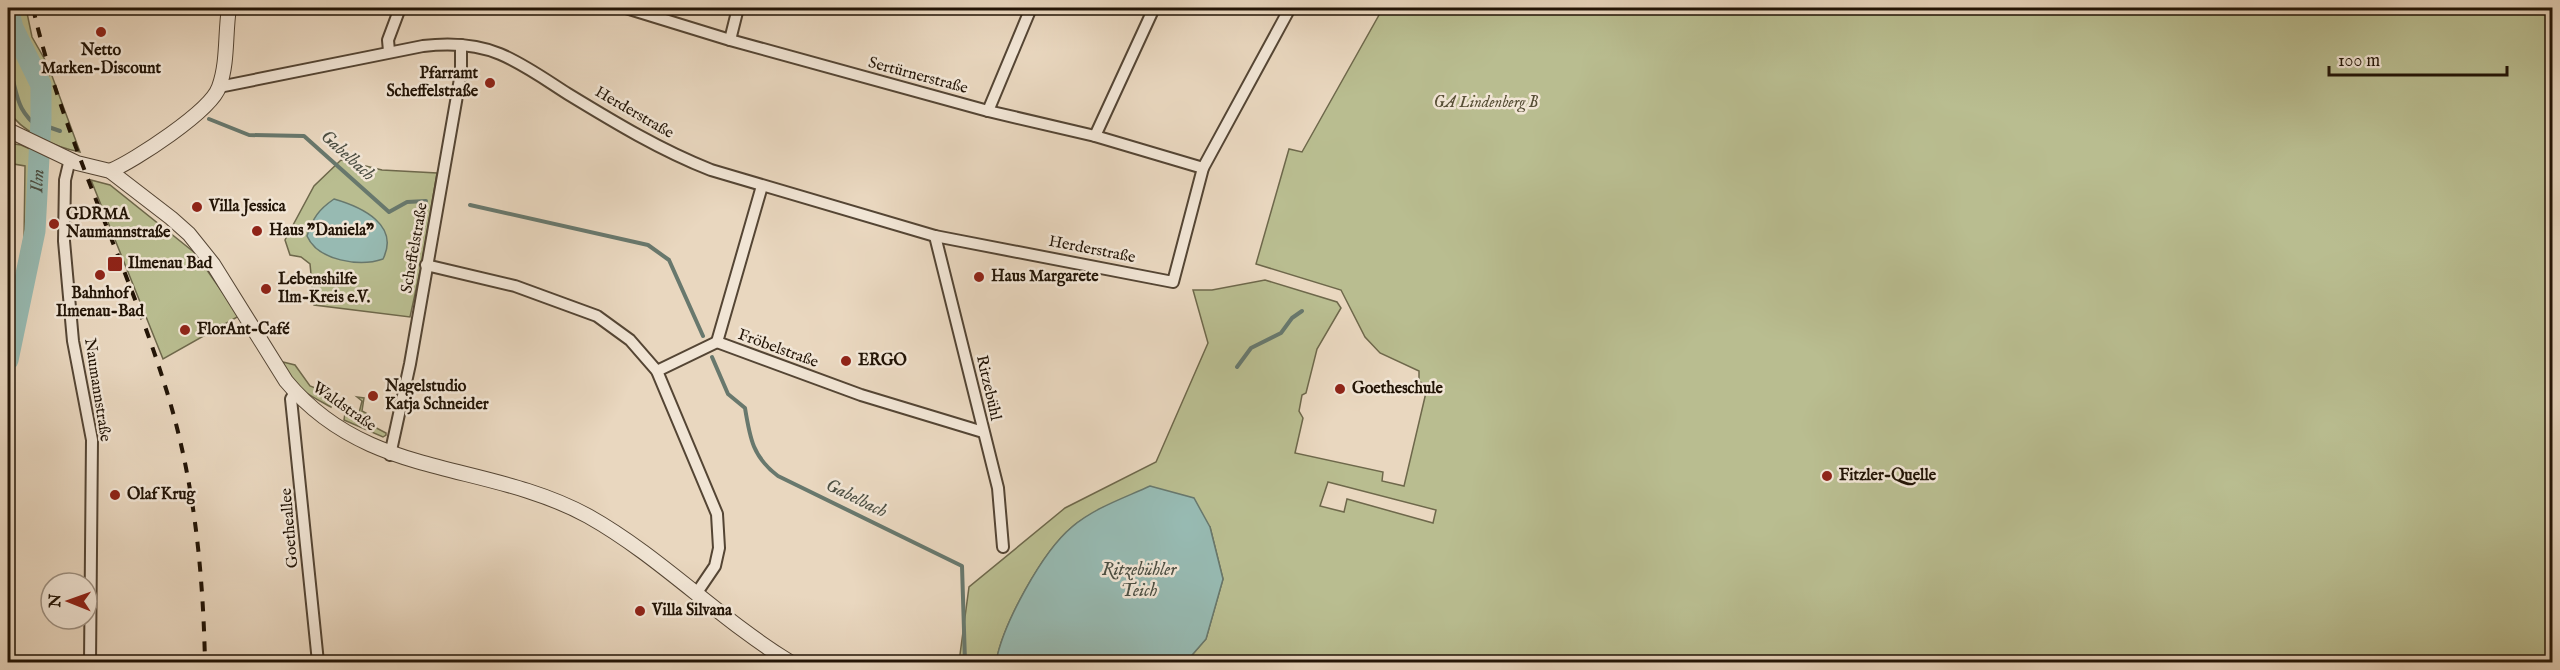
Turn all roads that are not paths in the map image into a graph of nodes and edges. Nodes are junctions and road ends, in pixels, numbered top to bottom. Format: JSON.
{"nodes":[{"id":1,"x":229,"y":8,"type":"edge"},
{"id":2,"x":400,"y":8,"type":"edge"},
{"id":3,"x":626,"y":8,"type":"edge"},
{"id":4,"x":738,"y":8,"type":"edge"},
{"id":5,"x":1031,"y":8,"type":"edge"},
{"id":6,"x":1154,"y":8,"type":"edge"},
{"id":7,"x":1290,"y":8,"type":"edge"},
{"id":8,"x":730,"y":40,"type":"junction"},
{"id":9,"x":461,"y":45,"type":"junction"},
{"id":10,"x":389,"y":51,"type":"junction"},
{"id":11,"x":219,"y":87,"type":"junction"},
{"id":12,"x":988,"y":111,"type":"junction"},
{"id":13,"x":8,"y":130,"type":"edge"},
{"id":14,"x":1095,"y":136,"type":"junction"},
{"id":15,"x":70,"y":159,"type":"junction"},
{"id":16,"x":1203,"y":168,"type":"junction"},
{"id":17,"x":110,"y":171,"type":"junction"},
{"id":18,"x":762,"y":186,"type":"junction"},
{"id":19,"x":935,"y":237,"type":"junction"},
{"id":20,"x":426,"y":265,"type":"junction"},
{"id":21,"x":717,"y":342,"type":"junction"},
{"id":22,"x":657,"y":371,"type":"junction"},
{"id":23,"x":295,"y":392,"type":"junction"},
{"id":24,"x":983,"y":432,"type":"junction"},
{"id":25,"x":390,"y":455,"type":"junction"},
{"id":26,"x":1003,"y":547,"type":"dead end"},
{"id":27,"x":696,"y":594,"type":"junction"},
{"id":28,"x":90,"y":663,"type":"edge"},
{"id":29,"x":318,"y":663,"type":"edge"},
{"id":30,"x":790,"y":663,"type":"edge"}],
"edges":[{"from":1,"to":11,"type":"street"},
{"from":2,"to":10,"type":"street"},
{"from":3,"to":8,"type":"street","name":"Sertürnerstraße"},
{"from":4,"to":8,"type":"street"},
{"from":5,"to":12,"type":"street"},
{"from":6,"to":14,"type":"street"},
{"from":7,"to":16,"type":"street"},
{"from":8,"to":12,"type":"street","name":"Sertürnerstraße"},
{"from":9,"to":10,"type":"street","name":"Herderstraße"},
{"from":9,"to":18,"type":"street","name":"Herderstraße"},
{"from":9,"to":20,"type":"street","name":"Scheffelstraße"},
{"from":10,"to":11,"type":"street","name":"Herderstraße"},
{"from":11,"to":17,"type":"street"},
{"from":12,"to":14,"type":"street","name":"Sertürnerstraße"},
{"from":13,"to":15,"type":"street","name":"Waldstraße"},
{"from":14,"to":16,"type":"street","name":"Sertürnerstraße"},
{"from":15,"to":17,"type":"street","name":"Waldstraße"},
{"from":15,"to":28,"type":"street","name":"Naumannstraße"},
{"from":16,"to":19,"type":"street","name":"Herderstraße"},
{"from":17,"to":23,"type":"street","name":"Waldstraße"},
{"from":18,"to":19,"type":"street","name":"Herderstraße"},
{"from":18,"to":21,"type":"street","name":"Fröbelstraße"},
{"from":19,"to":24,"type":"street","name":"Ritzebühl"},
{"from":20,"to":22,"type":"street"},
{"from":20,"to":25,"type":"street","name":"Scheffelstraße"},
{"from":21,"to":22,"type":"street"},
{"from":21,"to":24,"type":"street","name":"Fröbelstraße"},
{"from":22,"to":27,"type":"street"},
{"from":23,"to":25,"type":"street","name":"Waldstraße"},
{"from":23,"to":29,"type":"street","name":"Goetheallee"},
{"from":24,"to":26,"type":"street","name":"Ritzebühl"},
{"from":25,"to":27,"type":"street","name":"Waldstraße"},
{"from":27,"to":30,"type":"street","name":"Waldstraße"}]}
